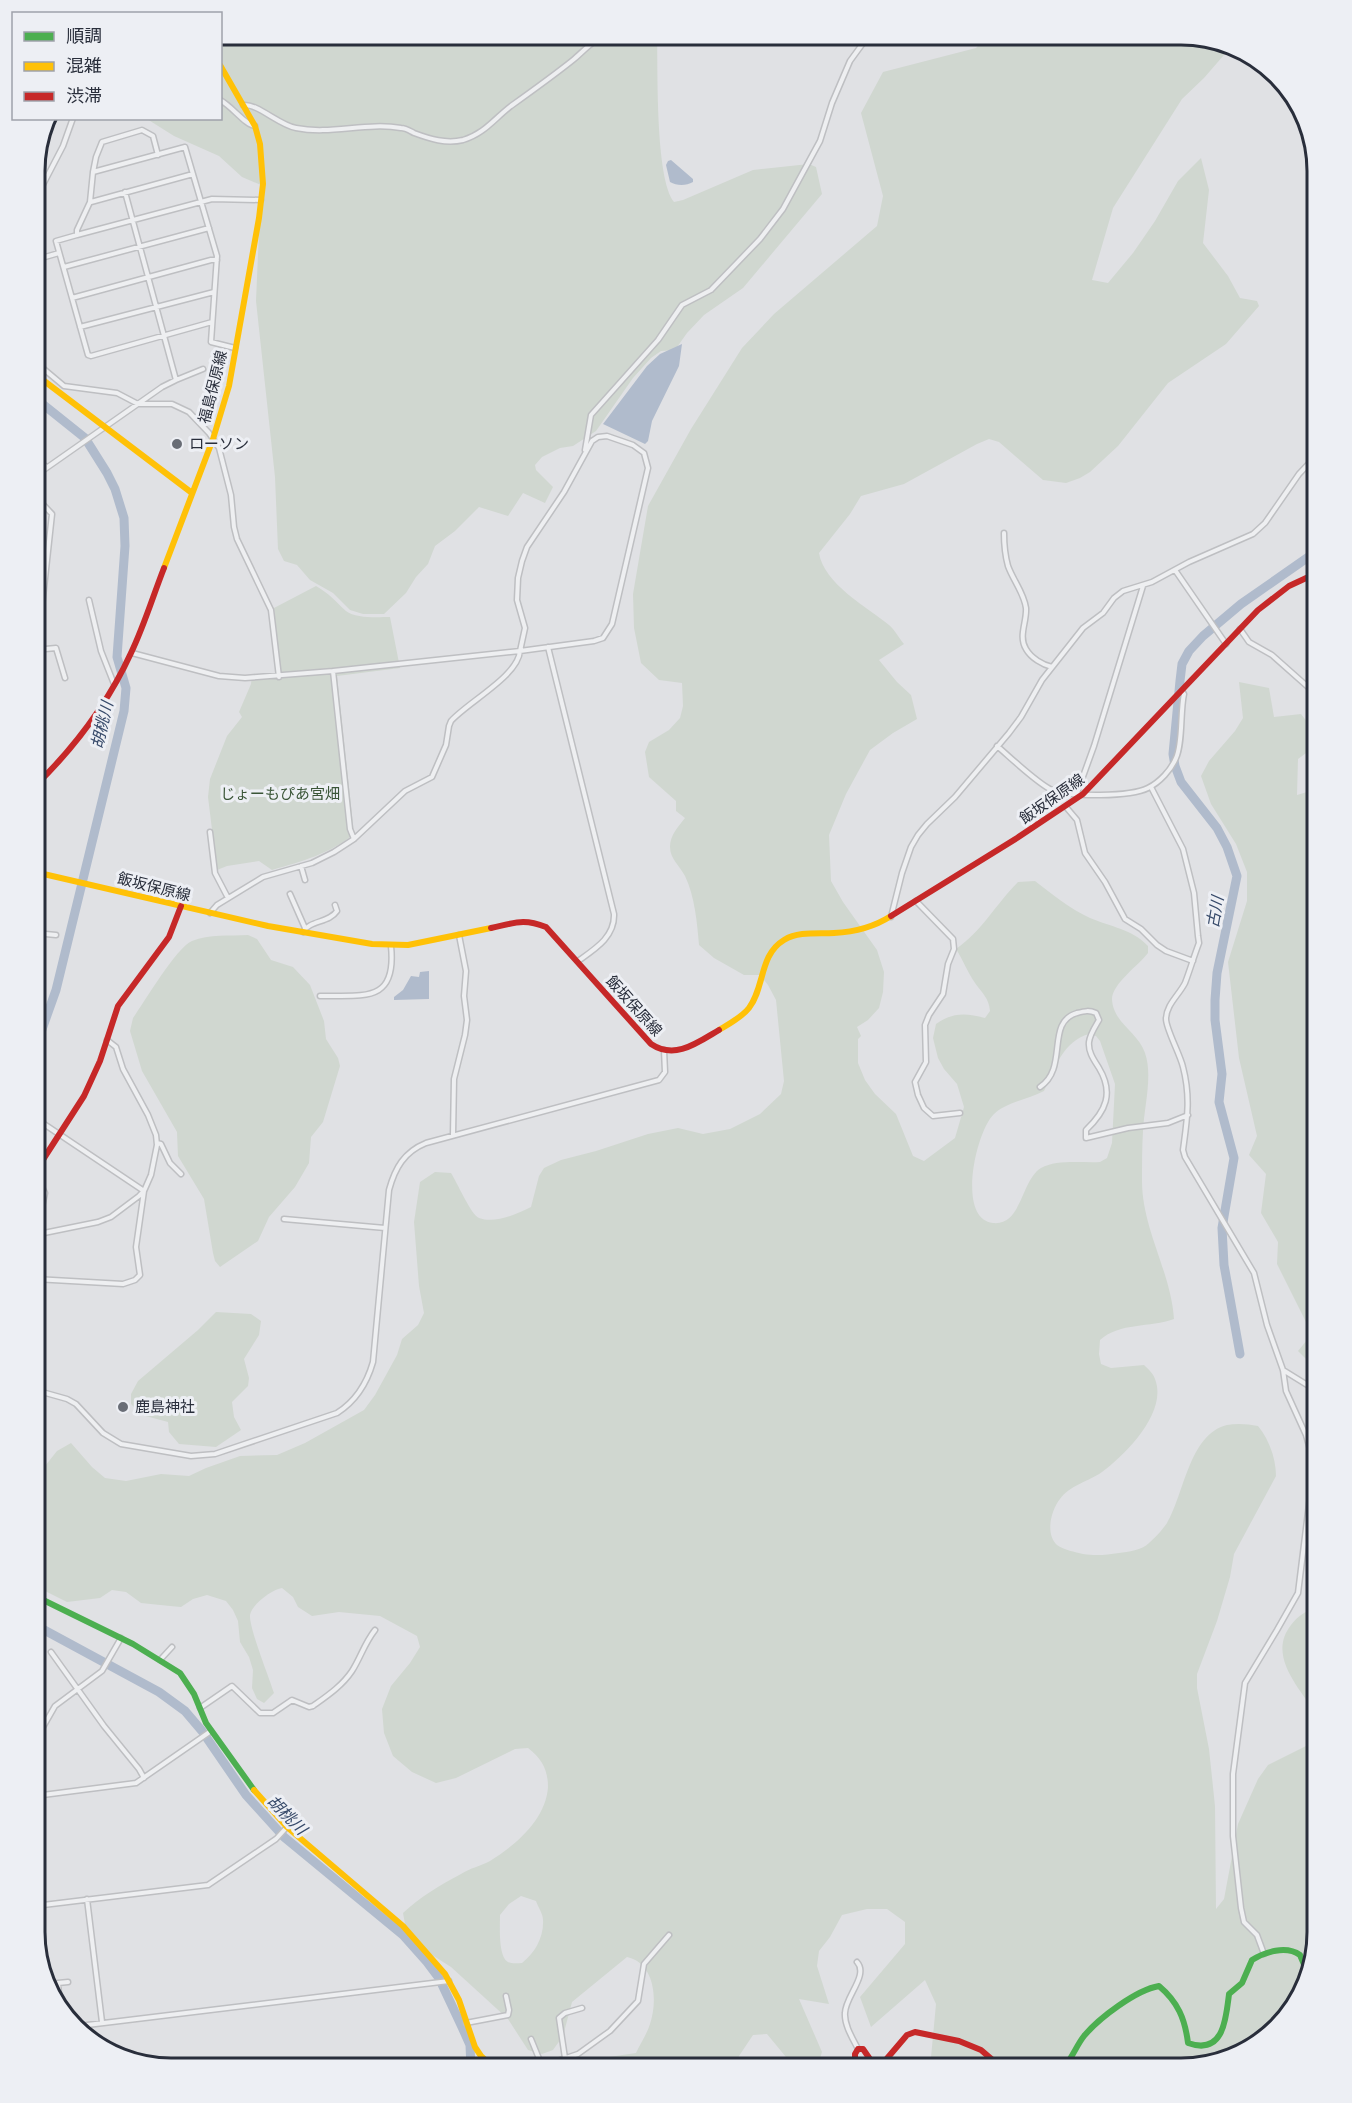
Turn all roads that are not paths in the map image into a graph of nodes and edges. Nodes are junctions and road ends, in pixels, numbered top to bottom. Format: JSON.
{"nodes":[{"id":1,"x":591,"y":45,"type":"edge"},
{"id":2,"x":862,"y":45,"type":"edge"},
{"id":3,"x":222,"y":68,"type":"edge"},
{"id":4,"x":222,"y":101,"type":"edge"},
{"id":5,"x":243,"y":105,"type":"junction"},
{"id":6,"x":72,"y":120,"type":"edge"},
{"id":7,"x":255,"y":126,"type":"junction"},
{"id":8,"x":158,"y":154,"type":"junction"},
{"id":9,"x":93,"y":172,"type":"junction"},
{"id":10,"x":194,"y":174,"type":"junction"},
{"id":11,"x":45,"y":181,"type":"edge"},
{"id":12,"x":125,"y":192,"type":"junction"},
{"id":13,"x":261,"y":200,"type":"junction"},
{"id":14,"x":202,"y":201,"type":"junction"},
{"id":15,"x":90,"y":202,"type":"junction"},
{"id":16,"x":133,"y":220,"type":"junction"},
{"id":17,"x":209,"y":228,"type":"junction"},
{"id":18,"x":77,"y":236,"type":"junction"},
{"id":19,"x":140,"y":248,"type":"junction"},
{"id":20,"x":59,"y":253,"type":"junction"},
{"id":21,"x":45,"y":257,"type":"dead end"},
{"id":22,"x":217,"y":260,"type":"junction"},
{"id":23,"x":64,"y":267,"type":"junction"},
{"id":24,"x":148,"y":277,"type":"junction"},
{"id":25,"x":214,"y":292,"type":"junction"},
{"id":26,"x":72,"y":298,"type":"junction"},
{"id":27,"x":156,"y":306,"type":"junction"},
{"id":28,"x":212,"y":322,"type":"junction"},
{"id":29,"x":80,"y":327,"type":"junction"},
{"id":30,"x":164,"y":336,"type":"junction"},
{"id":31,"x":235,"y":348,"type":"junction"},
{"id":32,"x":203,"y":369,"type":"dead end"},
{"id":33,"x":45,"y":370,"type":"edge"},
{"id":34,"x":176,"y":380,"type":"junction"},
{"id":35,"x":45,"y":382,"type":"edge"},
{"id":36,"x":138,"y":404,"type":"junction"},
{"id":37,"x":105,"y":427,"type":"junction"},
{"id":38,"x":213,"y":439,"type":"junction"},
{"id":39,"x":585,"y":453,"type":"junction"},
{"id":40,"x":1307,"y":466,"type":"edge"},
{"id":41,"x":47,"y":467,"type":"edge"},
{"id":42,"x":192,"y":493,"type":"junction"},
{"id":43,"x":45,"y":507,"type":"edge"},
{"id":44,"x":1004,"y":533,"type":"dead end"},
{"id":45,"x":1175,"y":570,"type":"junction"},
{"id":46,"x":1307,"y":578,"type":"edge"},
{"id":47,"x":45,"y":579,"type":"edge"},
{"id":48,"x":1143,"y":586,"type":"junction"},
{"id":49,"x":89,"y":600,"type":"dead end"},
{"id":50,"x":1240,"y":629,"type":"junction"},
{"id":51,"x":1226,"y":644,"type":"junction"},
{"id":52,"x":548,"y":647,"type":"junction"},
{"id":53,"x":45,"y":649,"type":"edge"},
{"id":54,"x":520,"y":651,"type":"junction"},
{"id":55,"x":132,"y":652,"type":"junction"},
{"id":56,"x":1053,"y":667,"type":"junction"},
{"id":57,"x":333,"y":671,"type":"junction"},
{"id":58,"x":279,"y":677,"type":"junction"},
{"id":59,"x":65,"y":678,"type":"dead end"},
{"id":60,"x":116,"y":683,"type":"junction"},
{"id":61,"x":1307,"y":686,"type":"edge"},
{"id":62,"x":1182,"y":690,"type":"junction"},
{"id":63,"x":998,"y":746,"type":"junction"},
{"id":64,"x":45,"y":775,"type":"edge"},
{"id":65,"x":1151,"y":787,"type":"junction"},
{"id":66,"x":1080,"y":794,"type":"junction"},
{"id":67,"x":1066,"y":807,"type":"junction"},
{"id":68,"x":210,"y":832,"type":"dead end"},
{"id":69,"x":354,"y":839,"type":"junction"},
{"id":70,"x":301,"y":866,"type":"junction"},
{"id":71,"x":45,"y":874,"type":"edge"},
{"id":72,"x":305,"y":880,"type":"dead end"},
{"id":73,"x":290,"y":894,"type":"dead end"},
{"id":74,"x":228,"y":898,"type":"junction"},
{"id":75,"x":916,"y":901,"type":"junction"},
{"id":76,"x":335,"y":905,"type":"dead end"},
{"id":77,"x":181,"y":906,"type":"junction"},
{"id":78,"x":210,"y":913,"type":"junction"},
{"id":79,"x":891,"y":917,"type":"junction"},
{"id":80,"x":304,"y":930,"type":"junction"},
{"id":81,"x":45,"y":934,"type":"edge"},
{"id":82,"x":459,"y":934,"type":"junction"},
{"id":83,"x":56,"y":935,"type":"dead end"},
{"id":84,"x":391,"y":946,"type":"junction"},
{"id":85,"x":578,"y":961,"type":"junction"},
{"id":86,"x":1193,"y":961,"type":"junction"},
{"id":87,"x":320,"y":996,"type":"dead end"},
{"id":88,"x":107,"y":1040,"type":"junction"},
{"id":89,"x":664,"y":1050,"type":"junction"},
{"id":90,"x":1040,"y":1087,"type":"dead end"},
{"id":91,"x":960,"y":1113,"type":"dead end"},
{"id":92,"x":1188,"y":1115,"type":"junction"},
{"id":93,"x":45,"y":1124,"type":"edge"},
{"id":94,"x":60,"y":1133,"type":"junction"},
{"id":95,"x":453,"y":1135,"type":"junction"},
{"id":96,"x":157,"y":1143,"type":"junction"},
{"id":97,"x":45,"y":1156,"type":"edge"},
{"id":98,"x":181,"y":1174,"type":"dead end"},
{"id":99,"x":144,"y":1191,"type":"junction"},
{"id":100,"x":284,"y":1219,"type":"dead end"},
{"id":101,"x":385,"y":1228,"type":"junction"},
{"id":102,"x":45,"y":1234,"type":"edge"},
{"id":103,"x":45,"y":1280,"type":"edge"},
{"id":104,"x":1283,"y":1370,"type":"junction"},
{"id":105,"x":1307,"y":1386,"type":"edge"},
{"id":106,"x":45,"y":1393,"type":"edge"},
{"id":107,"x":1307,"y":1439,"type":"edge"},
{"id":108,"x":1307,"y":1530,"type":"edge"},
{"id":109,"x":45,"y":1601,"type":"edge"},
{"id":110,"x":375,"y":1630,"type":"dead end"},
{"id":111,"x":121,"y":1638,"type":"junction"},
{"id":112,"x":172,"y":1647,"type":"dead end"},
{"id":113,"x":51,"y":1652,"type":"dead end"},
{"id":114,"x":159,"y":1660,"type":"junction"},
{"id":115,"x":77,"y":1690,"type":"junction"},
{"id":116,"x":199,"y":1709,"type":"junction"},
{"id":117,"x":45,"y":1723,"type":"edge"},
{"id":118,"x":211,"y":1731,"type":"junction"},
{"id":119,"x":144,"y":1778,"type":"junction"},
{"id":120,"x":45,"y":1795,"type":"edge"},
{"id":121,"x":287,"y":1827,"type":"junction"},
{"id":122,"x":87,"y":1899,"type":"junction"},
{"id":123,"x":45,"y":1905,"type":"edge"},
{"id":124,"x":669,"y":1935,"type":"dead end"},
{"id":125,"x":1264,"y":1954,"type":"junction"},
{"id":126,"x":1304,"y":1960,"type":"edge"},
{"id":127,"x":856,"y":1962,"type":"dead end"},
{"id":128,"x":449,"y":1981,"type":"junction"},
{"id":129,"x":68,"y":1982,"type":"dead end"},
{"id":130,"x":58,"y":1987,"type":"edge"},
{"id":131,"x":506,"y":1996,"type":"dead end"},
{"id":132,"x":582,"y":2008,"type":"dead end"},
{"id":133,"x":102,"y":2022,"type":"junction"},
{"id":134,"x":465,"y":2024,"type":"junction"},
{"id":135,"x":86,"y":2025,"type":"edge"},
{"id":136,"x":531,"y":2039,"type":"dead end"},
{"id":137,"x":858,"y":2049,"type":"junction"},
{"id":138,"x":484,"y":2058,"type":"edge"},
{"id":139,"x":539,"y":2058,"type":"edge"},
{"id":140,"x":565,"y":2058,"type":"joint"},
{"id":141,"x":855,"y":2058,"type":"edge"},
{"id":142,"x":869,"y":2058,"type":"edge"},
{"id":143,"x":887,"y":2058,"type":"edge"},
{"id":144,"x":990,"y":2058,"type":"edge"},
{"id":145,"x":1070,"y":2058,"type":"edge"}],
"edges":[{"from":1,"to":5,"type":"street"},
{"from":2,"to":39,"type":"street"},
{"from":3,"to":5,"type":"main road","name":"福島保原線"},
{"from":4,"to":7,"type":"street"},
{"from":5,"to":7,"type":"main road","name":"福島保原線"},
{"from":6,"to":11,"type":"street"},
{"from":7,"to":13,"type":"main road","name":"福島保原線"},
{"from":8,"to":9,"type":"street"},
{"from":8,"to":9,"type":"street"},
{"from":8,"to":10,"type":"street"},
{"from":9,"to":15,"type":"street"},
{"from":10,"to":12,"type":"street"},
{"from":10,"to":14,"type":"street"},
{"from":12,"to":15,"type":"street"},
{"from":12,"to":16,"type":"street"},
{"from":13,"to":14,"type":"street"},
{"from":13,"to":31,"type":"main road","name":"福島保原線"},
{"from":14,"to":16,"type":"street"},
{"from":14,"to":17,"type":"street"},
{"from":15,"to":18,"type":"street"},
{"from":16,"to":18,"type":"street"},
{"from":16,"to":19,"type":"street"},
{"from":17,"to":19,"type":"street"},
{"from":17,"to":22,"type":"street"},
{"from":18,"to":20,"type":"street"},
{"from":19,"to":23,"type":"street"},
{"from":19,"to":24,"type":"street"},
{"from":20,"to":21,"type":"street"},
{"from":20,"to":23,"type":"street"},
{"from":22,"to":24,"type":"street"},
{"from":22,"to":25,"type":"street"},
{"from":23,"to":26,"type":"street"},
{"from":24,"to":26,"type":"street"},
{"from":24,"to":27,"type":"street"},
{"from":25,"to":27,"type":"street"},
{"from":25,"to":28,"type":"street"},
{"from":26,"to":29,"type":"street"},
{"from":27,"to":29,"type":"street"},
{"from":27,"to":30,"type":"street"},
{"from":28,"to":30,"type":"street"},
{"from":28,"to":31,"type":"street"},
{"from":29,"to":30,"type":"street"},
{"from":30,"to":34,"type":"street"},
{"from":31,"to":38,"type":"main road","name":"福島保原線"},
{"from":32,"to":34,"type":"street"},
{"from":33,"to":36,"type":"street"},
{"from":34,"to":36,"type":"street"},
{"from":35,"to":37,"type":"main road"},
{"from":36,"to":37,"type":"street"},
{"from":36,"to":38,"type":"street"},
{"from":37,"to":41,"type":"street"},
{"from":37,"to":42,"type":"main road"},
{"from":38,"to":42,"type":"main road","name":"福島保原線"},
{"from":38,"to":58,"type":"street"},
{"from":39,"to":52,"type":"street"},
{"from":39,"to":54,"type":"street"},
{"from":40,"to":45,"type":"street"},
{"from":42,"to":55,"type":"main road","name":"福島保原線"},
{"from":43,"to":47,"type":"street"},
{"from":44,"to":56,"type":"street"},
{"from":45,"to":48,"type":"street"},
{"from":45,"to":51,"type":"street"},
{"from":46,"to":50,"type":"main road","name":"飯坂保原線"},
{"from":48,"to":56,"type":"street"},
{"from":48,"to":66,"type":"street"},
{"from":49,"to":60,"type":"street"},
{"from":50,"to":51,"type":"main road","name":"飯坂保原線"},
{"from":50,"to":61,"type":"street"},
{"from":51,"to":62,"type":"main road","name":"飯坂保原線"},
{"from":52,"to":54,"type":"street"},
{"from":52,"to":85,"type":"street"},
{"from":53,"to":59,"type":"street"},
{"from":54,"to":57,"type":"street"},
{"from":54,"to":69,"type":"street"},
{"from":55,"to":58,"type":"street"},
{"from":55,"to":60,"type":"main road","name":"福島保原線"},
{"from":56,"to":63,"type":"street"},
{"from":57,"to":58,"type":"street"},
{"from":57,"to":69,"type":"street"},
{"from":60,"to":64,"type":"main road","name":"福島保原線"},
{"from":62,"to":65,"type":"street"},
{"from":62,"to":66,"type":"main road","name":"飯坂保原線"},
{"from":63,"to":66,"type":"street"},
{"from":63,"to":79,"type":"street"},
{"from":65,"to":66,"type":"street"},
{"from":65,"to":86,"type":"street"},
{"from":66,"to":67,"type":"main road","name":"飯坂保原線"},
{"from":67,"to":75,"type":"main road","name":"飯坂保原線"},
{"from":67,"to":86,"type":"street"},
{"from":68,"to":74,"type":"street"},
{"from":69,"to":70,"type":"street"},
{"from":70,"to":72,"type":"street"},
{"from":70,"to":74,"type":"street"},
{"from":71,"to":77,"type":"main road","name":"飯坂保原線"},
{"from":73,"to":80,"type":"street"},
{"from":74,"to":78,"type":"street"},
{"from":75,"to":79,"type":"main road","name":"飯坂保原線"},
{"from":75,"to":91,"type":"street"},
{"from":76,"to":80,"type":"street"},
{"from":77,"to":78,"type":"main road","name":"飯坂保原線"},
{"from":77,"to":88,"type":"main road"},
{"from":78,"to":80,"type":"main road","name":"飯坂保原線"},
{"from":79,"to":89,"type":"main road","name":"飯坂保原線"},
{"from":80,"to":84,"type":"main road","name":"飯坂保原線"},
{"from":81,"to":83,"type":"street"},
{"from":82,"to":84,"type":"main road","name":"飯坂保原線"},
{"from":82,"to":85,"type":"main road","name":"飯坂保原線"},
{"from":82,"to":95,"type":"street"},
{"from":84,"to":87,"type":"street"},
{"from":85,"to":89,"type":"main road","name":"飯坂保原線"},
{"from":86,"to":92,"type":"street"},
{"from":88,"to":94,"type":"main road"},
{"from":88,"to":96,"type":"street"},
{"from":89,"to":95,"type":"street"},
{"from":90,"to":92,"type":"street"},
{"from":92,"to":104,"type":"street"},
{"from":93,"to":94,"type":"street"},
{"from":94,"to":97,"type":"main road"},
{"from":94,"to":99,"type":"street"},
{"from":95,"to":101,"type":"street"},
{"from":96,"to":98,"type":"street"},
{"from":96,"to":99,"type":"street"},
{"from":99,"to":102,"type":"street"},
{"from":99,"to":103,"type":"street"},
{"from":100,"to":101,"type":"street"},
{"from":101,"to":106,"type":"street"},
{"from":104,"to":105,"type":"street"},
{"from":104,"to":107,"type":"street"},
{"from":108,"to":125,"type":"street"},
{"from":109,"to":111,"type":"main road"},
{"from":110,"to":116,"type":"street"},
{"from":111,"to":114,"type":"main road"},
{"from":111,"to":115,"type":"street"},
{"from":112,"to":114,"type":"street"},
{"from":113,"to":115,"type":"street"},
{"from":114,"to":116,"type":"main road"},
{"from":115,"to":117,"type":"street"},
{"from":115,"to":119,"type":"street"},
{"from":116,"to":118,"type":"main road"},
{"from":118,"to":119,"type":"street"},
{"from":118,"to":121,"type":"main road"},
{"from":119,"to":120,"type":"street"},
{"from":121,"to":122,"type":"street"},
{"from":121,"to":128,"type":"main road"},
{"from":122,"to":123,"type":"street"},
{"from":122,"to":133,"type":"street"},
{"from":124,"to":140,"type":"street"},
{"from":125,"to":126,"type":"main road"},
{"from":125,"to":145,"type":"main road"},
{"from":127,"to":137,"type":"street"},
{"from":128,"to":133,"type":"street"},
{"from":128,"to":134,"type":"main road"},
{"from":129,"to":130,"type":"street"},
{"from":131,"to":134,"type":"street"},
{"from":132,"to":140,"type":"street"},
{"from":133,"to":135,"type":"street"},
{"from":134,"to":138,"type":"main road"},
{"from":136,"to":139,"type":"street"},
{"from":137,"to":141,"type":"main road"},
{"from":137,"to":142,"type":"main road"},
{"from":143,"to":144,"type":"main road"}]}
